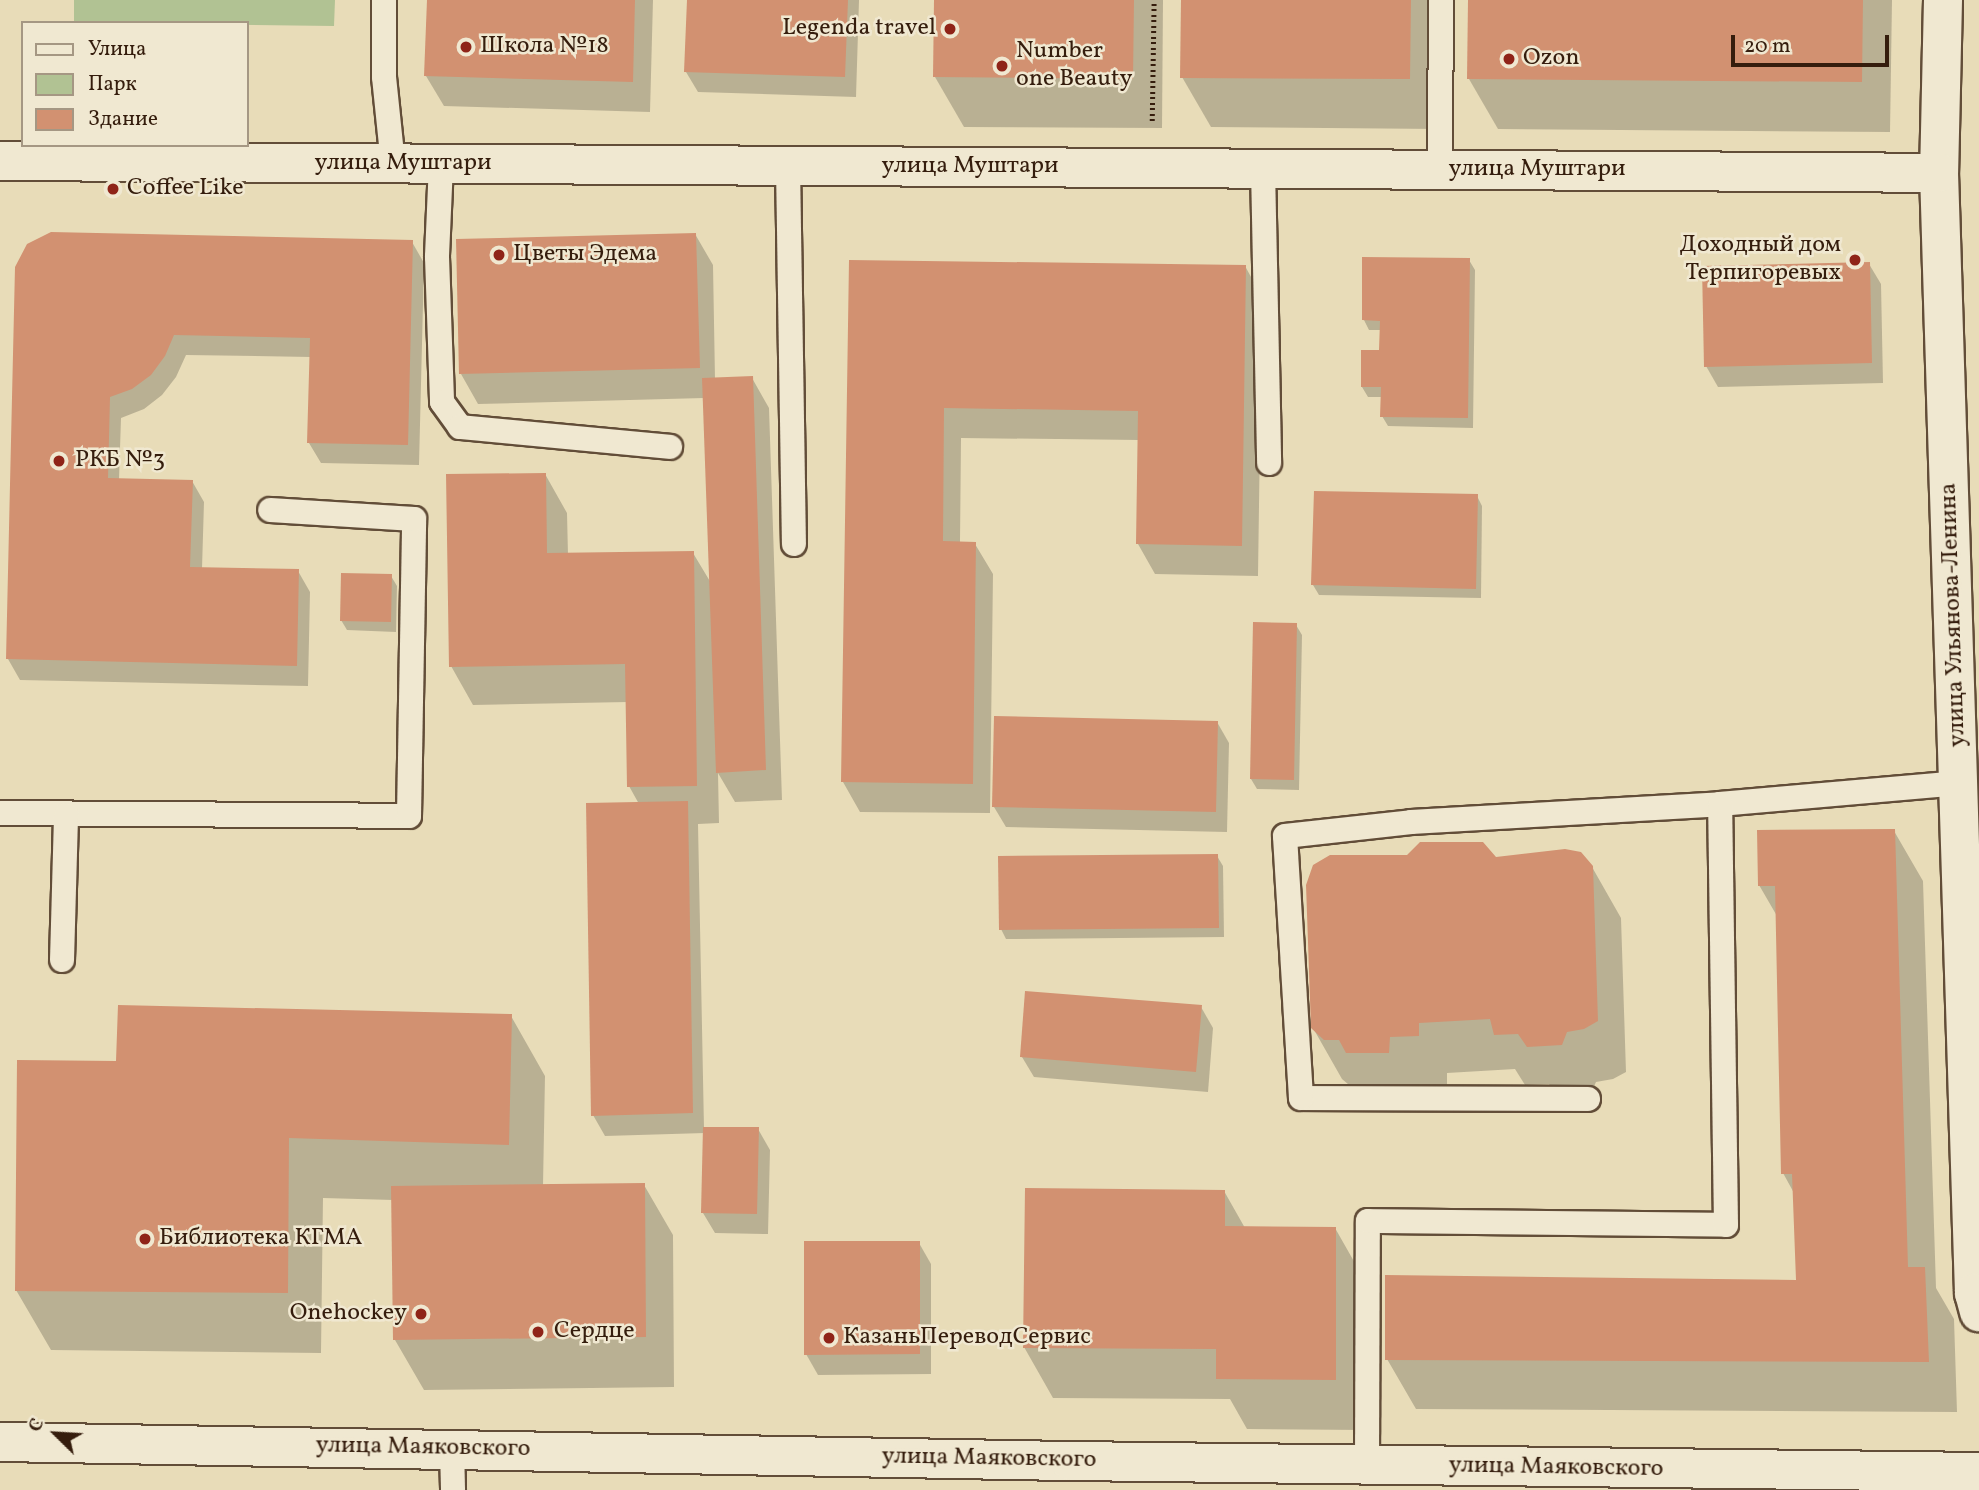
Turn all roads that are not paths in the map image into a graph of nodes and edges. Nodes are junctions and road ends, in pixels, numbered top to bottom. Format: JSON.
{"nodes":[{"id":1,"x":384,"y":0,"type":"edge"},
{"id":2,"x":1441,"y":0,"type":"edge"},
{"id":3,"x":1943,"y":0,"type":"edge"},
{"id":4,"x":0,"y":161,"type":"edge"},
{"id":5,"x":393,"y":164,"type":"junction"},
{"id":6,"x":441,"y":164,"type":"junction"},
{"id":7,"x":788,"y":166,"type":"junction"},
{"id":8,"x":1263,"y":169,"type":"junction"},
{"id":9,"x":1440,"y":170,"type":"junction"},
{"id":10,"x":1939,"y":173,"type":"junction"},
{"id":11,"x":670,"y":447,"type":"dead end"},
{"id":12,"x":1269,"y":463,"type":"dead end"},
{"id":13,"x":270,"y":510,"type":"dead end"},
{"id":14,"x":794,"y":544,"type":"dead end"},
{"id":15,"x":1959,"y":783,"type":"junction"},
{"id":16,"x":1720,"y":804,"type":"junction"},
{"id":17,"x":0,"y":813,"type":"edge"},
{"id":18,"x":66,"y":815,"type":"junction"},
{"id":19,"x":62,"y":960,"type":"dead end"},
{"id":20,"x":1972,"y":965,"type":"edge"},
{"id":21,"x":1588,"y":1099,"type":"dead end"},
{"id":22,"x":1979,"y":1312,"type":"edge"},
{"id":23,"x":0,"y":1441,"type":"edge"},
{"id":24,"x":453,"y":1448,"type":"junction"},
{"id":25,"x":1979,"y":1472,"type":"edge"},
{"id":26,"x":1386,"y":1473,"type":"edge"},
{"id":27,"x":1072,"y":1476,"type":"edge"},
{"id":28,"x":453,"y":1490,"type":"edge"}],
"edges":[{"from":1,"to":5,"type":"lane"},
{"from":2,"to":9,"type":"lane"},
{"from":3,"to":10,"type":"street","name":"улица Ульянова-Ленина"},
{"from":4,"to":5,"type":"street","name":"улица Муштари"},
{"from":5,"to":6,"type":"street","name":"улица Муштари"},
{"from":6,"to":7,"type":"street","name":"улица Муштари"},
{"from":6,"to":11,"type":"lane"},
{"from":7,"to":8,"type":"street","name":"улица Муштари"},
{"from":7,"to":14,"type":"lane"},
{"from":8,"to":9,"type":"street","name":"улица Муштари"},
{"from":8,"to":12,"type":"lane"},
{"from":9,"to":10,"type":"street","name":"улица Муштари"},
{"from":10,"to":15,"type":"street","name":"улица Ульянова-Ленина"},
{"from":13,"to":18,"type":"lane"},
{"from":15,"to":16,"type":"lane"},
{"from":15,"to":20,"type":"street","name":"улица Ульянова-Ленина"},
{"from":16,"to":21,"type":"lane"},
{"from":16,"to":26,"type":"lane"},
{"from":17,"to":18,"type":"lane"},
{"from":18,"to":19,"type":"lane"},
{"from":20,"to":22,"type":"street","name":"улица Ульянова-Ленина"},
{"from":23,"to":24,"type":"street","name":"улица Маяковского"},
{"from":24,"to":27,"type":"street","name":"улица Маяковского"},
{"from":24,"to":28,"type":"lane"},
{"from":25,"to":26,"type":"street","name":"улица Маяковского"},
{"from":26,"to":27,"type":"street","name":"улица Маяковского"}]}
